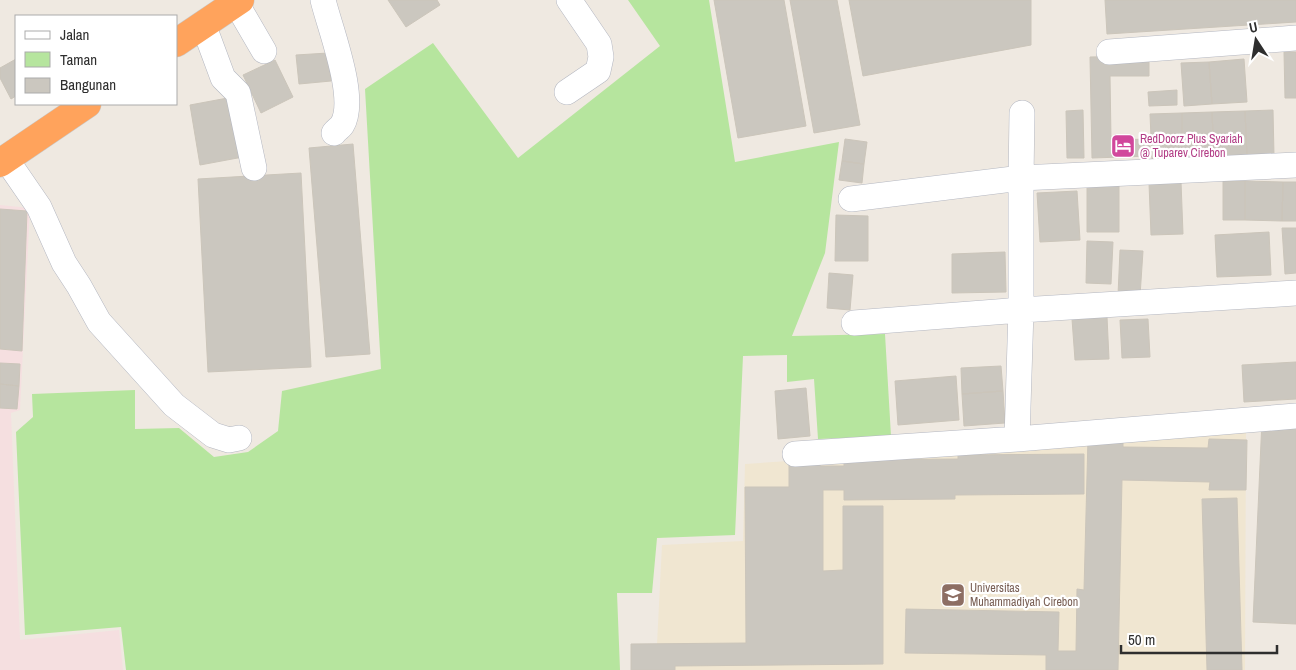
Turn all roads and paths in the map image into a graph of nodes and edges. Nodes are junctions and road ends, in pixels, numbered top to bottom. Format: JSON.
{"nodes":[{"id":1,"x":323,"y":0,"type":"edge"},
{"id":2,"x":569,"y":0,"type":"edge"},
{"id":3,"x":238,"y":1,"type":"edge"},
{"id":4,"x":203,"y":24,"type":"junction"},
{"id":5,"x":1296,"y":38,"type":"edge"},
{"id":6,"x":178,"y":42,"type":"edge"},
{"id":7,"x":264,"y":51,"type":"dead end"},
{"id":8,"x":1109,"y":52,"type":"dead end"},
{"id":9,"x":567,"y":92,"type":"dead end"},
{"id":10,"x":86,"y":105,"type":"edge"},
{"id":11,"x":1022,"y":113,"type":"dead end"},
{"id":12,"x":334,"y":133,"type":"dead end"},
{"id":13,"x":3,"y":161,"type":"edge"},
{"id":14,"x":1296,"y":165,"type":"edge"},
{"id":15,"x":254,"y":168,"type":"dead end"},
{"id":16,"x":1020,"y":178,"type":"junction"},
{"id":17,"x":851,"y":198,"type":"dead end"},
{"id":18,"x":1296,"y":293,"type":"edge"},
{"id":19,"x":1021,"y":310,"type":"junction"},
{"id":20,"x":854,"y":322,"type":"dead end"},
{"id":21,"x":1296,"y":416,"type":"edge"},
{"id":22,"x":239,"y":438,"type":"dead end"},
{"id":23,"x":1017,"y":439,"type":"junction"},
{"id":24,"x":795,"y":454,"type":"dead end"}],
"edges":[{"from":1,"to":12,"type":"street"},
{"from":2,"to":9,"type":"street"},
{"from":3,"to":4,"type":"highway"},
{"from":3,"to":7,"type":"street"},
{"from":4,"to":6,"type":"highway"},
{"from":4,"to":15,"type":"street"},
{"from":5,"to":8,"type":"street"},
{"from":10,"to":13,"type":"highway"},
{"from":11,"to":16,"type":"street"},
{"from":13,"to":22,"type":"street"},
{"from":14,"to":16,"type":"street"},
{"from":16,"to":17,"type":"street"},
{"from":16,"to":19,"type":"street"},
{"from":18,"to":19,"type":"street"},
{"from":19,"to":20,"type":"street"},
{"from":19,"to":23,"type":"street"},
{"from":21,"to":23,"type":"street"},
{"from":23,"to":24,"type":"street"}]}
